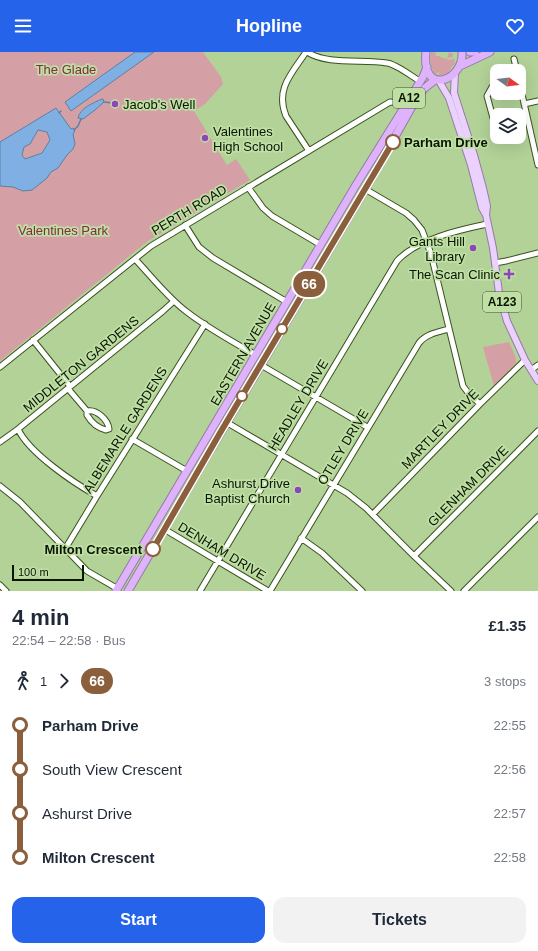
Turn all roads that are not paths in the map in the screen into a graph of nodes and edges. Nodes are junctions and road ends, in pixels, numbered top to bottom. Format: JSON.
{"nodes":[{"id":1,"x":306,"y":52,"type":"edge"},
{"id":2,"x":462,"y":52,"type":"edge"},
{"id":3,"x":470,"y":52,"type":"edge"},
{"id":4,"x":475,"y":52,"type":"edge"},
{"id":5,"x":490,"y":52,"type":"edge"},
{"id":6,"x":425,"y":54,"type":"edge"},
{"id":7,"x":514,"y":59,"type":"dead end"},
{"id":8,"x":515,"y":64,"type":"edge"},
{"id":9,"x":460,"y":66,"type":"junction"},
{"id":10,"x":427,"y":68,"type":"junction"},
{"id":11,"x":455,"y":72,"type":"junction"},
{"id":12,"x":420,"y":81,"type":"junction"},
{"id":13,"x":437,"y":81,"type":"junction"},
{"id":14,"x":490,"y":91,"type":"edge"},
{"id":15,"x":523,"y":100,"type":"edge"},
{"id":16,"x":538,"y":101,"type":"edge"},
{"id":17,"x":406,"y":103,"type":"junction"},
{"id":18,"x":524,"y":104,"type":"junction"},
{"id":19,"x":490,"y":108,"type":"edge"},
{"id":20,"x":309,"y":150,"type":"junction"},
{"id":21,"x":538,"y":165,"type":"edge"},
{"id":22,"x":248,"y":187,"type":"junction"},
{"id":23,"x":365,"y":189,"type":"junction"},
{"id":24,"x":486,"y":215,"type":"junction"},
{"id":25,"x":488,"y":224,"type":"junction"},
{"id":26,"x":185,"y":225,"type":"junction"},
{"id":27,"x":426,"y":243,"type":"junction"},
{"id":28,"x":321,"y":245,"type":"junction"},
{"id":29,"x":538,"y":253,"type":"edge"},
{"id":30,"x":135,"y":259,"type":"junction"},
{"id":31,"x":495,"y":263,"type":"junction"},
{"id":32,"x":174,"y":301,"type":"junction"},
{"id":33,"x":287,"y":302,"type":"junction"},
{"id":34,"x":205,"y":324,"type":"junction"},
{"id":35,"x":449,"y":329,"type":"junction"},
{"id":36,"x":33,"y":340,"type":"junction"},
{"id":37,"x":256,"y":355,"type":"junction"},
{"id":38,"x":525,"y":360,"type":"junction"},
{"id":39,"x":261,"y":365,"type":"junction"},
{"id":40,"x":538,"y":365,"type":"edge"},
{"id":41,"x":0,"y":367,"type":"edge"},
{"id":42,"x":530,"y":370,"type":"junction"},
{"id":43,"x":538,"y":381,"type":"edge"},
{"id":44,"x":70,"y":388,"type":"junction"},
{"id":45,"x":316,"y":397,"type":"junction"},
{"id":46,"x":480,"y":404,"type":"junction"},
{"id":47,"x":87,"y":411,"type":"junction"},
{"id":48,"x":226,"y":422,"type":"junction"},
{"id":49,"x":367,"y":427,"type":"junction"},
{"id":50,"x":18,"y":429,"type":"junction"},
{"id":51,"x":538,"y":431,"type":"edge"},
{"id":52,"x":132,"y":439,"type":"junction"},
{"id":53,"x":0,"y":442,"type":"edge"},
{"id":54,"x":281,"y":455,"type":"junction"},
{"id":55,"x":187,"y":471,"type":"junction"},
{"id":56,"x":0,"y":486,"type":"edge"},
{"id":57,"x":333,"y":486,"type":"junction"},
{"id":58,"x":97,"y":496,"type":"junction"},
{"id":59,"x":373,"y":514,"type":"junction"},
{"id":60,"x":538,"y":517,"type":"edge"},
{"id":61,"x":164,"y":529,"type":"junction"},
{"id":62,"x":301,"y":538,"type":"junction"},
{"id":63,"x":65,"y":549,"type":"junction"},
{"id":64,"x":414,"y":556,"type":"junction"},
{"id":65,"x":218,"y":562,"type":"junction"},
{"id":66,"x":0,"y":585,"type":"edge"},
{"id":67,"x":117,"y":590,"type":"edge"},
{"id":68,"x":6,"y":591,"type":"edge"},
{"id":69,"x":128,"y":591,"type":"edge"},
{"id":70,"x":200,"y":591,"type":"edge"},
{"id":71,"x":269,"y":591,"type":"edge"},
{"id":72,"x":362,"y":591,"type":"edge"},
{"id":73,"x":451,"y":591,"type":"edge"},
{"id":74,"x":464,"y":591,"type":"edge"}],
"edges":[{"from":1,"to":12,"type":"street"},
{"from":1,"to":20,"type":"street"},
{"from":2,"to":9,"type":"highway"},
{"from":3,"to":4,"type":"highway"},
{"from":5,"to":9,"type":"highway"},
{"from":6,"to":10,"type":"highway"},
{"from":7,"to":8,"type":"street"},
{"from":9,"to":11,"type":"highway","number":"A12"},
{"from":10,"to":12,"type":"highway","name":"EASTERN AVENUE","number":"A12"},
{"from":10,"to":13,"type":"highway","number":"A123"},
{"from":11,"to":13,"type":"highway","number":"A12"},
{"from":11,"to":24,"type":"main road","number":"A123"},
{"from":12,"to":17,"type":"highway","name":"EASTERN AVENUE","number":"A12"},
{"from":13,"to":23,"type":"highway","name":"EASTERN AVENUE","number":"A12"},
{"from":13,"to":24,"type":"main road","number":"A123"},
{"from":14,"to":19,"type":"street"},
{"from":15,"to":18,"type":"street"},
{"from":16,"to":18,"type":"street"},
{"from":17,"to":20,"type":"street","name":"PERTH ROAD"},
{"from":17,"to":28,"type":"highway","name":"EASTERN AVENUE","number":"A12"},
{"from":18,"to":21,"type":"street"},
{"from":20,"to":22,"type":"street","name":"PERTH ROAD"},
{"from":22,"to":26,"type":"street","name":"PERTH ROAD"},
{"from":22,"to":28,"type":"street"},
{"from":23,"to":27,"type":"street"},
{"from":23,"to":39,"type":"highway","name":"EASTERN AVENUE","number":"A12"},
{"from":24,"to":25,"type":"main road","number":"A123"},
{"from":25,"to":27,"type":"street","name":"HEADLEY DRIVE"},
{"from":25,"to":31,"type":"main road","number":"A123"},
{"from":26,"to":30,"type":"street","name":"PERTH ROAD"},
{"from":26,"to":33,"type":"street"},
{"from":27,"to":35,"type":"street"},
{"from":27,"to":45,"type":"street","name":"HEADLEY DRIVE"},
{"from":28,"to":33,"type":"highway","name":"EASTERN AVENUE","number":"A12"},
{"from":29,"to":31,"type":"street"},
{"from":30,"to":32,"type":"street"},
{"from":30,"to":36,"type":"street","name":"PERTH ROAD"},
{"from":31,"to":38,"type":"main road","number":"A123"},
{"from":32,"to":34,"type":"street"},
{"from":32,"to":44,"type":"street","name":"MIDDLETON GARDENS"},
{"from":33,"to":37,"type":"highway","name":"EASTERN AVENUE","number":"A12"},
{"from":34,"to":37,"type":"street"},
{"from":34,"to":52,"type":"street","name":"ALBEMARLE GARDENS"},
{"from":35,"to":46,"type":"street"},
{"from":35,"to":49,"type":"street","name":"OTLEY DRIVE"},
{"from":36,"to":41,"type":"street","name":"PERTH ROAD"},
{"from":36,"to":44,"type":"street"},
{"from":37,"to":55,"type":"highway","name":"EASTERN AVENUE","number":"A12"},
{"from":38,"to":42,"type":"main road","number":"A123"},
{"from":38,"to":46,"type":"street","name":"MARTLEY DRIVE"},
{"from":39,"to":45,"type":"street"},
{"from":39,"to":48,"type":"highway","name":"EASTERN AVENUE","number":"A12"},
{"from":40,"to":42,"type":"street"},
{"from":42,"to":43,"type":"main road","number":"A123"},
{"from":44,"to":47,"type":"street"},
{"from":44,"to":50,"type":"street","name":"MIDDLETON GARDENS"},
{"from":45,"to":49,"type":"street"},
{"from":45,"to":54,"type":"street","name":"HEADLEY DRIVE"},
{"from":46,"to":59,"type":"street","name":"MARTLEY DRIVE"},
{"from":47,"to":47,"type":"street"},
{"from":48,"to":54,"type":"street"},
{"from":48,"to":61,"type":"highway","name":"EASTERN AVENUE","number":"A12"},
{"from":49,"to":57,"type":"street","name":"OTLEY DRIVE"},
{"from":50,"to":53,"type":"street","name":"MIDDLETON GARDENS"},
{"from":50,"to":58,"type":"street"},
{"from":51,"to":64,"type":"street","name":"GLENHAM DRIVE"},
{"from":52,"to":55,"type":"street"},
{"from":52,"to":58,"type":"street","name":"ALBEMARLE GARDENS"},
{"from":54,"to":57,"type":"street"},
{"from":54,"to":65,"type":"street","name":"HEADLEY DRIVE"},
{"from":55,"to":67,"type":"highway","name":"EASTERN AVENUE","number":"A12"},
{"from":56,"to":63,"type":"street"},
{"from":57,"to":59,"type":"street"},
{"from":57,"to":62,"type":"street","name":"OTLEY DRIVE"},
{"from":58,"to":63,"type":"street","name":"ALBEMARLE GARDENS"},
{"from":59,"to":64,"type":"street"},
{"from":60,"to":74,"type":"street"},
{"from":61,"to":65,"type":"street","name":"DENHAM DRIVE"},
{"from":61,"to":69,"type":"highway","name":"EASTERN AVENUE","number":"A12"},
{"from":62,"to":71,"type":"street","name":"OTLEY DRIVE"},
{"from":62,"to":72,"type":"street"},
{"from":63,"to":67,"type":"street"},
{"from":64,"to":73,"type":"street"},
{"from":65,"to":70,"type":"street","name":"HEADLEY DRIVE"},
{"from":65,"to":71,"type":"street","name":"DENHAM DRIVE"},
{"from":66,"to":68,"type":"street"}]}
